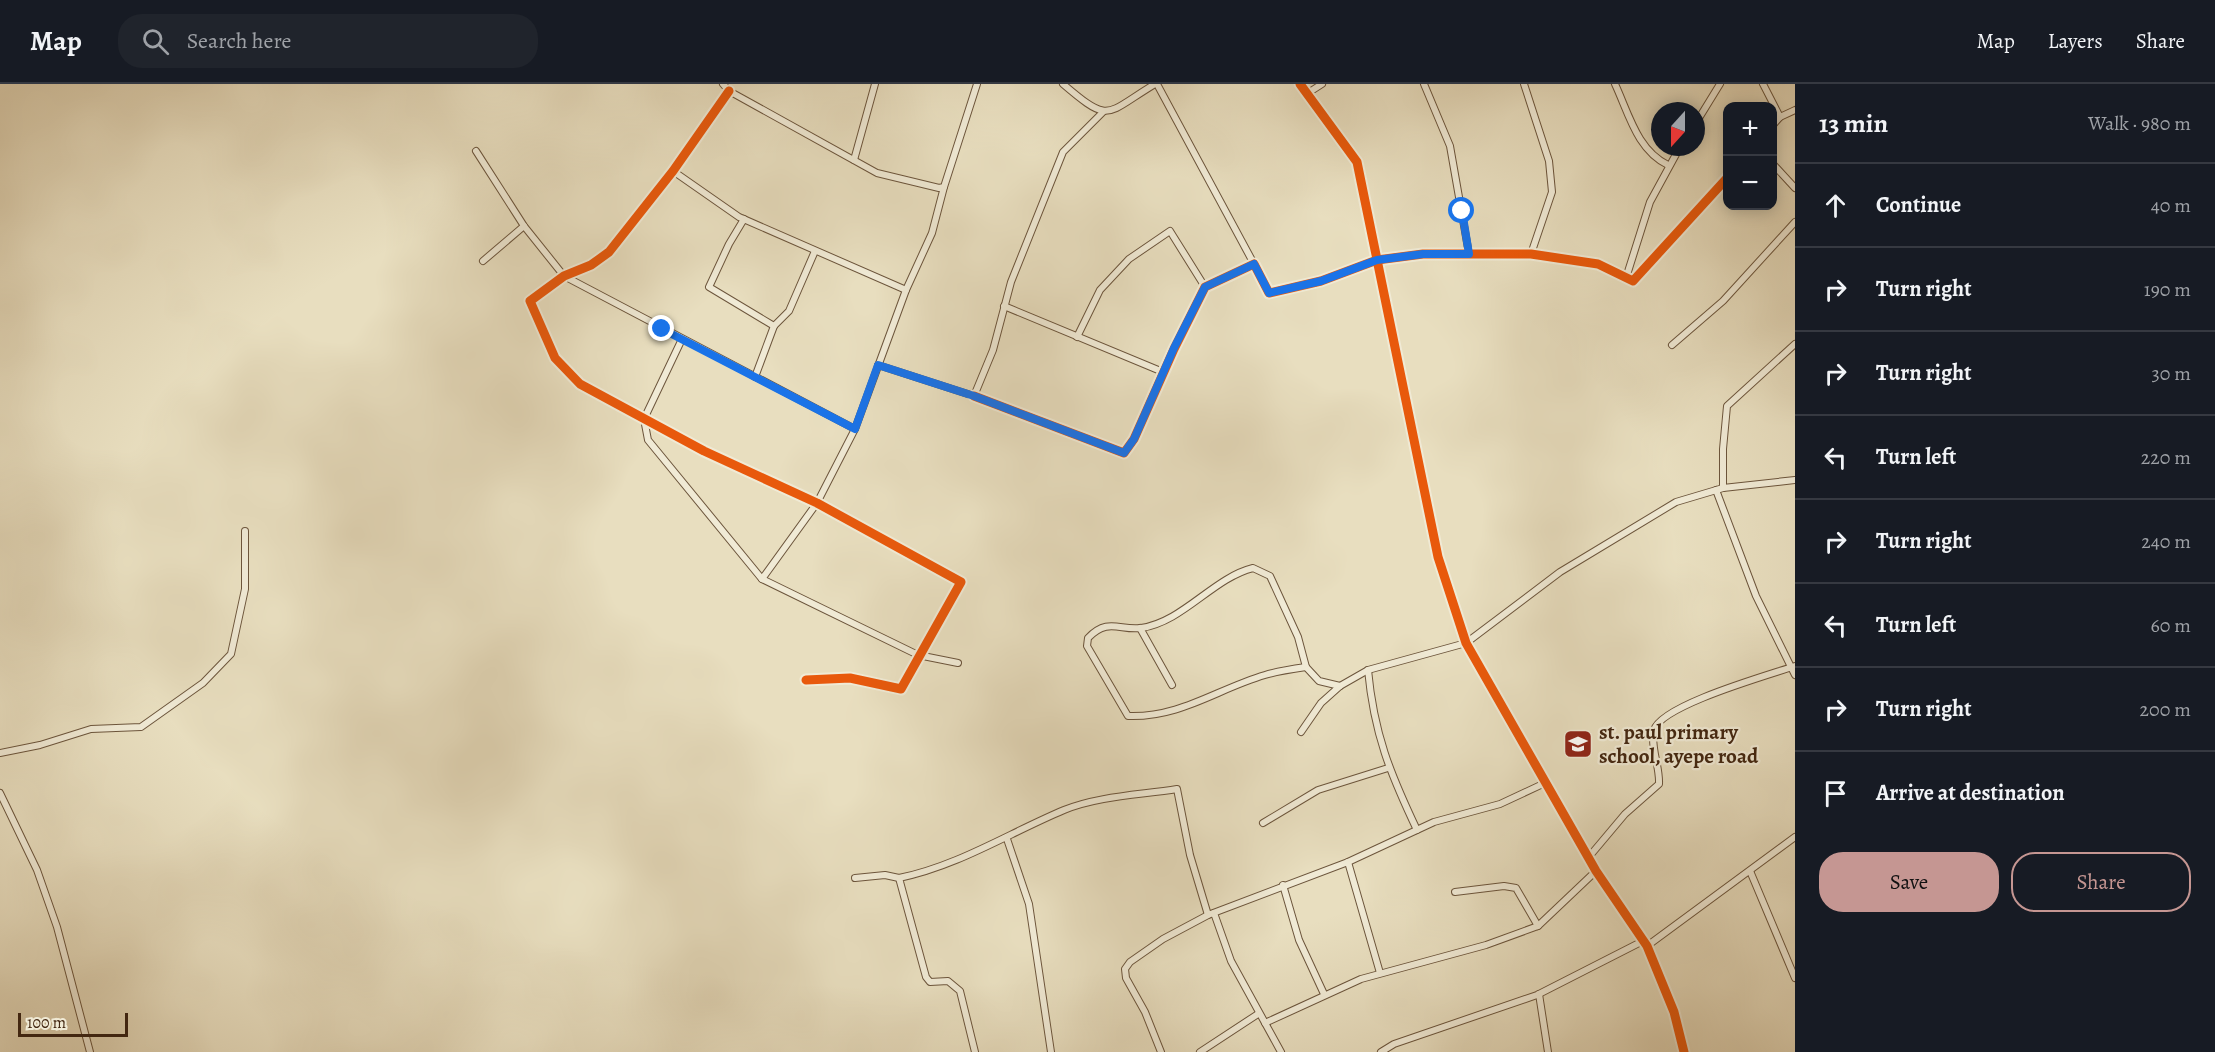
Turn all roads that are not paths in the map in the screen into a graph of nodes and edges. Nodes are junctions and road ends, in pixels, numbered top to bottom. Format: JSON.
{"nodes":[{"id":1,"x":723,"y":84,"type":"edge"},
{"id":2,"x":875,"y":84,"type":"edge"},
{"id":3,"x":977,"y":84,"type":"edge"},
{"id":4,"x":1063,"y":84,"type":"edge"},
{"id":5,"x":1156,"y":84,"type":"edge"},
{"id":6,"x":1300,"y":84,"type":"edge"},
{"id":7,"x":1322,"y":84,"type":"edge"},
{"id":8,"x":1424,"y":84,"type":"edge"},
{"id":9,"x":1524,"y":84,"type":"edge"},
{"id":10,"x":1615,"y":84,"type":"edge"},
{"id":11,"x":1720,"y":84,"type":"edge"},
{"id":12,"x":1763,"y":84,"type":"edge"},
{"id":13,"x":729,"y":91,"type":"junction"},
{"id":14,"x":1308,"y":93,"type":"junction"},
{"id":15,"x":1705,"y":108,"type":"edge"},
{"id":16,"x":1795,"y":110,"type":"edge"},
{"id":17,"x":1103,"y":112,"type":"junction"},
{"id":18,"x":1780,"y":117,"type":"junction"},
{"id":19,"x":1777,"y":121,"type":"edge"},
{"id":20,"x":476,"y":150,"type":"dead end"},
{"id":21,"x":1674,"y":156,"type":"edge"},
{"id":22,"x":854,"y":160,"type":"junction"},
{"id":23,"x":1668,"y":165,"type":"junction"},
{"id":24,"x":1777,"y":168,"type":"edge"},
{"id":25,"x":673,"y":171,"type":"junction"},
{"id":26,"x":1723,"y":182,"type":"edge"},
{"id":27,"x":944,"y":187,"type":"junction"},
{"id":28,"x":1795,"y":188,"type":"edge"},
{"id":29,"x":744,"y":219,"type":"junction"},
{"id":30,"x":1795,"y":222,"type":"edge"},
{"id":31,"x":524,"y":226,"type":"junction"},
{"id":32,"x":815,"y":251,"type":"junction"},
{"id":33,"x":1469,"y":254,"type":"junction"},
{"id":34,"x":1531,"y":254,"type":"junction"},
{"id":35,"x":1377,"y":260,"type":"junction"},
{"id":36,"x":483,"y":261,"type":"dead end"},
{"id":37,"x":1254,"y":264,"type":"junction"},
{"id":38,"x":564,"y":276,"type":"junction"},
{"id":39,"x":1626,"y":278,"type":"junction"},
{"id":40,"x":1205,"y":287,"type":"junction"},
{"id":41,"x":906,"y":290,"type":"junction"},
{"id":42,"x":1004,"y":306,"type":"junction"},
{"id":43,"x":774,"y":326,"type":"junction"},
{"id":44,"x":1077,"y":337,"type":"junction"},
{"id":45,"x":682,"y":339,"type":"junction"},
{"id":46,"x":1795,"y":344,"type":"edge"},
{"id":47,"x":1672,"y":345,"type":"dead end"},
{"id":48,"x":878,"y":365,"type":"junction"},
{"id":49,"x":1164,"y":372,"type":"junction"},
{"id":50,"x":755,"y":377,"type":"junction"},
{"id":51,"x":974,"y":396,"type":"junction"},
{"id":52,"x":645,"y":419,"type":"junction"},
{"id":53,"x":855,"y":429,"type":"junction"},
{"id":54,"x":1795,"y":480,"type":"edge"},
{"id":55,"x":1720,"y":489,"type":"junction"},
{"id":56,"x":817,"y":503,"type":"junction"},
{"id":57,"x":245,"y":531,"type":"dead end"},
{"id":58,"x":762,"y":579,"type":"junction"},
{"id":59,"x":1140,"y":628,"type":"junction"},
{"id":60,"x":1466,"y":643,"type":"junction"},
{"id":61,"x":918,"y":655,"type":"junction"},
{"id":62,"x":958,"y":663,"type":"dead end"},
{"id":63,"x":1793,"y":666,"type":"edge"},
{"id":64,"x":1306,"y":667,"type":"junction"},
{"id":65,"x":1368,"y":670,"type":"junction"},
{"id":66,"x":1795,"y":675,"type":"edge"},
{"id":67,"x":806,"y":680,"type":"dead end"},
{"id":68,"x":1172,"y":685,"type":"dead end"},
{"id":69,"x":1340,"y":687,"type":"junction"},
{"id":70,"x":1301,"y":732,"type":"dead end"},
{"id":71,"x":0,"y":753,"type":"edge"},
{"id":72,"x":1388,"y":768,"type":"junction"},
{"id":73,"x":1545,"y":783,"type":"junction"},
{"id":74,"x":0,"y":793,"type":"edge"},
{"id":75,"x":1263,"y":823,"type":"dead end"},
{"id":76,"x":1417,"y":830,"type":"junction"},
{"id":77,"x":1795,"y":837,"type":"edge"},
{"id":78,"x":1007,"y":839,"type":"junction"},
{"id":79,"x":1588,"y":858,"type":"junction"},
{"id":80,"x":1348,"y":862,"type":"junction"},
{"id":81,"x":1750,"y":871,"type":"junction"},
{"id":82,"x":1596,"y":872,"type":"junction"},
{"id":83,"x":855,"y":878,"type":"dead end"},
{"id":84,"x":898,"y":878,"type":"junction"},
{"id":85,"x":1283,"y":885,"type":"junction"},
{"id":86,"x":1455,"y":892,"type":"dead end"},
{"id":87,"x":1211,"y":914,"type":"junction"},
{"id":88,"x":1538,"y":926,"type":"junction"},
{"id":89,"x":1645,"y":944,"type":"junction"},
{"id":90,"x":1380,"y":973,"type":"junction"},
{"id":91,"x":1794,"y":976,"type":"edge"},
{"id":92,"x":1323,"y":994,"type":"junction"},
{"id":93,"x":1539,"y":994,"type":"junction"},
{"id":94,"x":1258,"y":1014,"type":"junction"},
{"id":95,"x":1265,"y":1023,"type":"junction"},
{"id":96,"x":90,"y":1052,"type":"edge"},
{"id":97,"x":975,"y":1052,"type":"edge"},
{"id":98,"x":1051,"y":1052,"type":"edge"},
{"id":99,"x":1161,"y":1052,"type":"edge"},
{"id":100,"x":1200,"y":1052,"type":"edge"},
{"id":101,"x":1281,"y":1052,"type":"edge"},
{"id":102,"x":1381,"y":1052,"type":"edge"},
{"id":103,"x":1548,"y":1052,"type":"edge"},
{"id":104,"x":1684,"y":1052,"type":"edge"}],
"edges":[{"from":1,"to":13,"type":"street"},
{"from":2,"to":22,"type":"street"},
{"from":3,"to":27,"type":"street"},
{"from":4,"to":17,"type":"street"},
{"from":5,"to":17,"type":"street"},
{"from":5,"to":37,"type":"street"},
{"from":6,"to":14,"type":"street"},
{"from":7,"to":14,"type":"street"},
{"from":8,"to":33,"type":"street"},
{"from":9,"to":34,"type":"street"},
{"from":10,"to":23,"type":"street"},
{"from":11,"to":15,"type":"street"},
{"from":12,"to":18,"type":"street"},
{"from":13,"to":22,"type":"street"},
{"from":13,"to":25,"type":"street"},
{"from":14,"to":35,"type":"street"},
{"from":16,"to":18,"type":"street"},
{"from":17,"to":42,"type":"street"},
{"from":18,"to":19,"type":"street"},
{"from":20,"to":31,"type":"street"},
{"from":21,"to":23,"type":"street"},
{"from":22,"to":27,"type":"street"},
{"from":23,"to":39,"type":"street"},
{"from":24,"to":28,"type":"street"},
{"from":25,"to":29,"type":"street"},
{"from":25,"to":38,"type":"street"},
{"from":26,"to":39,"type":"street"},
{"from":27,"to":41,"type":"street"},
{"from":29,"to":32,"type":"street"},
{"from":29,"to":43,"type":"street"},
{"from":30,"to":47,"type":"street"},
{"from":31,"to":36,"type":"street"},
{"from":31,"to":38,"type":"street"},
{"from":32,"to":41,"type":"street"},
{"from":32,"to":43,"type":"street"},
{"from":33,"to":34,"type":"street"},
{"from":33,"to":35,"type":"street"},
{"from":34,"to":39,"type":"street"},
{"from":35,"to":37,"type":"street"},
{"from":35,"to":60,"type":"street"},
{"from":37,"to":40,"type":"street"},
{"from":38,"to":45,"type":"street"},
{"from":38,"to":52,"type":"street"},
{"from":40,"to":44,"type":"street"},
{"from":40,"to":49,"type":"street"},
{"from":41,"to":48,"type":"street"},
{"from":42,"to":44,"type":"street"},
{"from":42,"to":51,"type":"street"},
{"from":43,"to":50,"type":"street"},
{"from":44,"to":49,"type":"street"},
{"from":45,"to":50,"type":"street"},
{"from":45,"to":52,"type":"street"},
{"from":46,"to":55,"type":"street"},
{"from":48,"to":51,"type":"street"},
{"from":48,"to":53,"type":"street"},
{"from":49,"to":51,"type":"street"},
{"from":50,"to":53,"type":"street"},
{"from":52,"to":56,"type":"street"},
{"from":52,"to":58,"type":"street"},
{"from":53,"to":56,"type":"street"},
{"from":54,"to":55,"type":"street"},
{"from":55,"to":60,"type":"street"},
{"from":55,"to":63,"type":"street"},
{"from":56,"to":58,"type":"street"},
{"from":56,"to":61,"type":"street"},
{"from":57,"to":71,"type":"street"},
{"from":58,"to":61,"type":"street"},
{"from":59,"to":64,"type":"street"},
{"from":59,"to":64,"type":"street"},
{"from":59,"to":68,"type":"street"},
{"from":60,"to":65,"type":"street"},
{"from":60,"to":73,"type":"street"},
{"from":61,"to":62,"type":"street"},
{"from":61,"to":67,"type":"street"},
{"from":63,"to":66,"type":"street"},
{"from":63,"to":79,"type":"street"},
{"from":64,"to":69,"type":"street"},
{"from":65,"to":69,"type":"street"},
{"from":65,"to":72,"type":"street"},
{"from":69,"to":70,"type":"street"},
{"from":72,"to":75,"type":"street"},
{"from":72,"to":76,"type":"street"},
{"from":73,"to":76,"type":"street"},
{"from":73,"to":79,"type":"street"},
{"from":74,"to":96,"type":"street"},
{"from":76,"to":80,"type":"street"},
{"from":77,"to":81,"type":"street"},
{"from":78,"to":84,"type":"street"},
{"from":78,"to":87,"type":"street"},
{"from":78,"to":98,"type":"street"},
{"from":79,"to":82,"type":"street"},
{"from":80,"to":85,"type":"street"},
{"from":80,"to":90,"type":"street"},
{"from":81,"to":89,"type":"street"},
{"from":81,"to":91,"type":"street"},
{"from":82,"to":88,"type":"street"},
{"from":82,"to":89,"type":"street"},
{"from":83,"to":84,"type":"street"},
{"from":84,"to":97,"type":"street"},
{"from":85,"to":87,"type":"street"},
{"from":85,"to":92,"type":"street"},
{"from":86,"to":88,"type":"street"},
{"from":87,"to":94,"type":"street"},
{"from":87,"to":99,"type":"street"},
{"from":88,"to":90,"type":"street"},
{"from":89,"to":93,"type":"street"},
{"from":89,"to":104,"type":"street"},
{"from":90,"to":92,"type":"street"},
{"from":92,"to":95,"type":"street"},
{"from":93,"to":102,"type":"street"},
{"from":93,"to":103,"type":"street"},
{"from":94,"to":95,"type":"street"},
{"from":94,"to":100,"type":"street"},
{"from":95,"to":101,"type":"street"}]}
